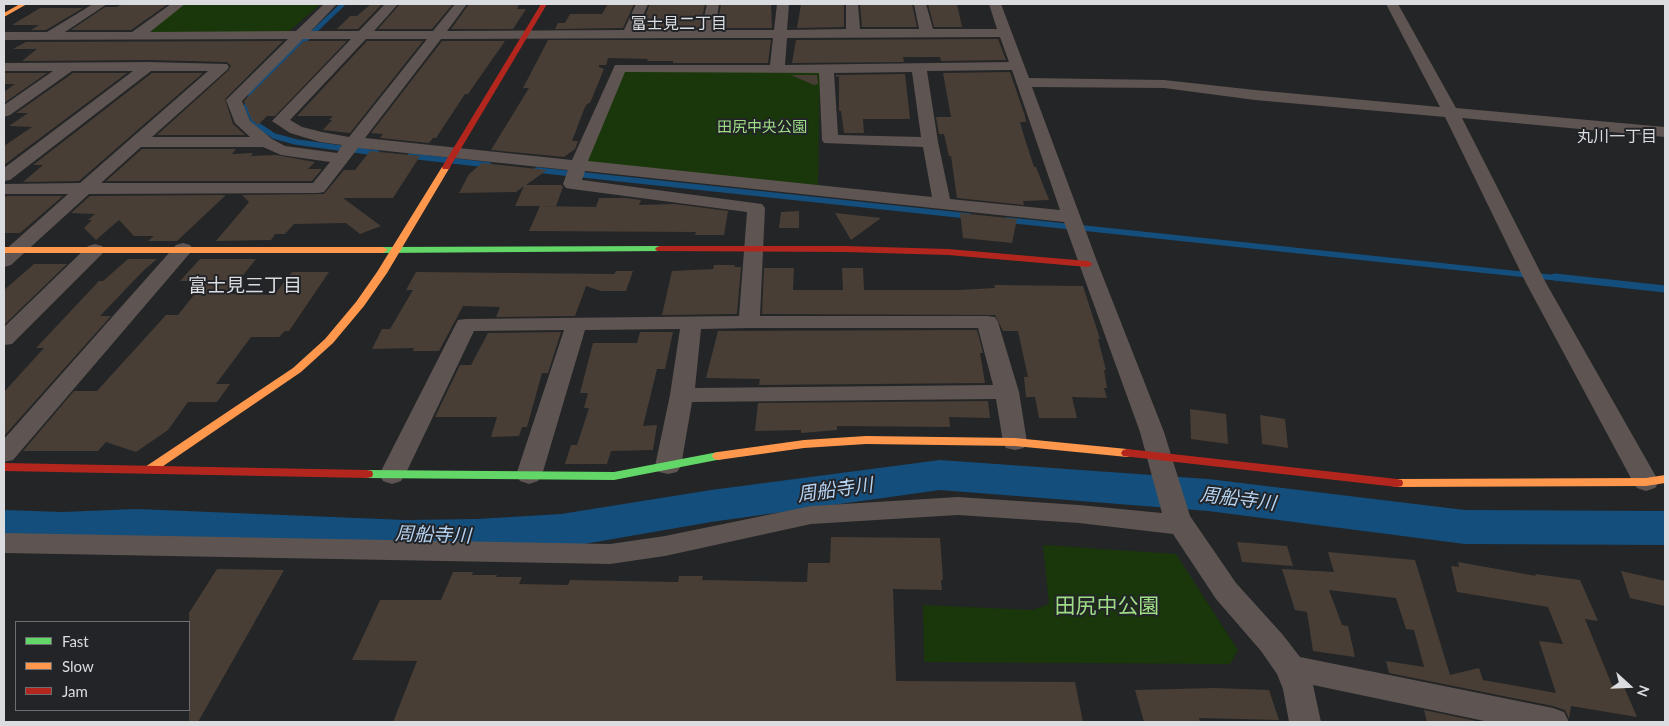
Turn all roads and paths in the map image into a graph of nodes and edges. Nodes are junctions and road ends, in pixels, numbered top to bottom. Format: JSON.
{"nodes":[{"id":1,"x":24,"y":4,"type":"edge"},
{"id":2,"x":101,"y":4,"type":"edge"},
{"id":3,"x":179,"y":4,"type":"edge"},
{"id":4,"x":331,"y":4,"type":"edge"},
{"id":5,"x":392,"y":4,"type":"edge"},
{"id":6,"x":461,"y":4,"type":"edge"},
{"id":7,"x":544,"y":4,"type":"edge"},
{"id":8,"x":642,"y":4,"type":"edge"},
{"id":9,"x":713,"y":4,"type":"edge"},
{"id":10,"x":784,"y":4,"type":"edge"},
{"id":11,"x":852,"y":4,"type":"edge"},
{"id":12,"x":920,"y":4,"type":"edge"},
{"id":13,"x":995,"y":4,"type":"edge"},
{"id":14,"x":1392,"y":4,"type":"edge"},
{"id":15,"x":4,"y":16,"type":"edge"},
{"id":16,"x":927,"y":33,"type":"junction"},
{"id":17,"x":1006,"y":33,"type":"junction"},
{"id":18,"x":629,"y":34,"type":"junction"},
{"id":19,"x":707,"y":34,"type":"junction"},
{"id":20,"x":780,"y":34,"type":"junction"},
{"id":21,"x":853,"y":34,"type":"junction"},
{"id":22,"x":302,"y":35,"type":"junction"},
{"id":23,"x":362,"y":35,"type":"junction"},
{"id":24,"x":525,"y":35,"type":"junction"},
{"id":25,"x":4,"y":36,"type":"edge"},
{"id":26,"x":51,"y":36,"type":"junction"},
{"id":27,"x":135,"y":36,"type":"junction"},
{"id":28,"x":153,"y":36,"type":"junction"},
{"id":29,"x":436,"y":36,"type":"junction"},
{"id":30,"x":149,"y":66,"type":"junction"},
{"id":31,"x":1017,"y":66,"type":"junction"},
{"id":32,"x":4,"y":67,"type":"edge"},
{"id":33,"x":69,"y":67,"type":"junction"},
{"id":34,"x":109,"y":67,"type":"junction"},
{"id":35,"x":919,"y":67,"type":"junction"},
{"id":36,"x":826,"y":68,"type":"junction"},
{"id":37,"x":777,"y":69,"type":"junction"},
{"id":38,"x":1023,"y":82,"type":"junction"},
{"id":39,"x":4,"y":112,"type":"edge"},
{"id":40,"x":1451,"y":113,"type":"junction"},
{"id":41,"x":1665,"y":132,"type":"edge"},
{"id":42,"x":137,"y":142,"type":"junction"},
{"id":43,"x":266,"y":142,"type":"junction"},
{"id":44,"x":352,"y":142,"type":"junction"},
{"id":45,"x":930,"y":142,"type":"junction"},
{"id":46,"x":454,"y":152,"type":"junction"},
{"id":47,"x":340,"y":158,"type":"junction"},
{"id":48,"x":575,"y":174,"type":"junction"},
{"id":49,"x":4,"y":176,"type":"edge"},
{"id":50,"x":83,"y":188,"type":"junction"},
{"id":51,"x":4,"y":189,"type":"edge"},
{"id":52,"x":942,"y":203,"type":"junction"},
{"id":53,"x":1072,"y":217,"type":"junction"},
{"id":54,"x":394,"y":249,"type":"junction"},
{"id":55,"x":95,"y":250,"type":"junction"},
{"id":56,"x":183,"y":250,"type":"junction"},
{"id":57,"x":753,"y":250,"type":"junction"},
{"id":58,"x":8,"y":254,"type":"edge"},
{"id":59,"x":1088,"y":264,"type":"junction"},
{"id":60,"x":749,"y":322,"type":"junction"},
{"id":61,"x":691,"y":324,"type":"junction"},
{"id":62,"x":576,"y":325,"type":"junction"},
{"id":63,"x":4,"y":339,"type":"edge"},
{"id":64,"x":1007,"y":392,"type":"junction"},
{"id":65,"x":682,"y":395,"type":"junction"},
{"id":66,"x":1015,"y":442,"type":"junction"},
{"id":67,"x":4,"y":454,"type":"edge"},
{"id":68,"x":1160,"y":459,"type":"junction"},
{"id":69,"x":668,"y":466,"type":"junction"},
{"id":70,"x":4,"y":467,"type":"edge"},
{"id":71,"x":149,"y":470,"type":"junction"},
{"id":72,"x":392,"y":475,"type":"junction"},
{"id":73,"x":528,"y":476,"type":"junction"},
{"id":74,"x":1655,"y":480,"type":"edge"},
{"id":75,"x":1180,"y":521,"type":"junction"},
{"id":76,"x":4,"y":543,"type":"edge"},
{"id":77,"x":1290,"y":668,"type":"junction"},
{"id":78,"x":1305,"y":722,"type":"edge"},
{"id":79,"x":1552,"y":722,"type":"edge"}],
"edges":[{"from":1,"to":15,"type":"street"},
{"from":2,"to":26,"type":"street"},
{"from":3,"to":27,"type":"street"},
{"from":4,"to":22,"type":"street"},
{"from":5,"to":23,"type":"street"},
{"from":6,"to":29,"type":"street"},
{"from":7,"to":24,"type":"street"},
{"from":8,"to":18,"type":"street"},
{"from":9,"to":19,"type":"street"},
{"from":10,"to":20,"type":"street"},
{"from":11,"to":21,"type":"street"},
{"from":12,"to":16,"type":"street"},
{"from":13,"to":17,"type":"street"},
{"from":14,"to":40,"type":"street"},
{"from":16,"to":17,"type":"street"},
{"from":16,"to":21,"type":"street"},
{"from":17,"to":31,"type":"street"},
{"from":18,"to":19,"type":"street"},
{"from":18,"to":24,"type":"street"},
{"from":19,"to":20,"type":"street"},
{"from":20,"to":21,"type":"street"},
{"from":20,"to":37,"type":"street"},
{"from":22,"to":23,"type":"street"},
{"from":22,"to":28,"type":"street"},
{"from":22,"to":43,"type":"street"},
{"from":23,"to":29,"type":"street"},
{"from":23,"to":44,"type":"street"},
{"from":24,"to":29,"type":"street"},
{"from":24,"to":46,"type":"street"},
{"from":25,"to":26,"type":"street"},
{"from":26,"to":27,"type":"street"},
{"from":27,"to":28,"type":"street"},
{"from":28,"to":34,"type":"street"},
{"from":29,"to":44,"type":"street"},
{"from":30,"to":34,"type":"street"},
{"from":30,"to":42,"type":"street"},
{"from":30,"to":49,"type":"street"},
{"from":31,"to":35,"type":"street"},
{"from":31,"to":38,"type":"street"},
{"from":32,"to":33,"type":"street"},
{"from":33,"to":34,"type":"street"},
{"from":33,"to":39,"type":"street"},
{"from":35,"to":36,"type":"street"},
{"from":35,"to":45,"type":"street"},
{"from":36,"to":37,"type":"street"},
{"from":36,"to":45,"type":"street"},
{"from":37,"to":48,"type":"street"},
{"from":38,"to":40,"type":"street"},
{"from":38,"to":53,"type":"street"},
{"from":40,"to":41,"type":"street"},
{"from":40,"to":74,"type":"street"},
{"from":42,"to":43,"type":"street"},
{"from":42,"to":50,"type":"street"},
{"from":43,"to":47,"type":"street"},
{"from":44,"to":46,"type":"street"},
{"from":44,"to":47,"type":"street"},
{"from":45,"to":52,"type":"street"},
{"from":46,"to":48,"type":"street"},
{"from":46,"to":54,"type":"street"},
{"from":47,"to":50,"type":"street"},
{"from":48,"to":52,"type":"street"},
{"from":48,"to":57,"type":"street"},
{"from":50,"to":51,"type":"street"},
{"from":50,"to":58,"type":"street"},
{"from":52,"to":53,"type":"street"},
{"from":53,"to":59,"type":"street"},
{"from":54,"to":56,"type":"street"},
{"from":54,"to":57,"type":"street"},
{"from":54,"to":71,"type":"street"},
{"from":55,"to":56,"type":"street"},
{"from":55,"to":58,"type":"street"},
{"from":55,"to":63,"type":"street"},
{"from":56,"to":67,"type":"street"},
{"from":57,"to":59,"type":"street"},
{"from":57,"to":60,"type":"street"},
{"from":59,"to":68,"type":"street"},
{"from":60,"to":61,"type":"street"},
{"from":60,"to":64,"type":"street"},
{"from":61,"to":62,"type":"street"},
{"from":61,"to":65,"type":"street"},
{"from":62,"to":72,"type":"street"},
{"from":62,"to":73,"type":"street"},
{"from":64,"to":65,"type":"street"},
{"from":64,"to":66,"type":"street"},
{"from":65,"to":69,"type":"street"},
{"from":66,"to":68,"type":"street"},
{"from":66,"to":69,"type":"street"},
{"from":68,"to":74,"type":"street"},
{"from":68,"to":75,"type":"street"},
{"from":69,"to":73,"type":"street"},
{"from":70,"to":71,"type":"street"},
{"from":71,"to":72,"type":"street"},
{"from":72,"to":73,"type":"street"},
{"from":75,"to":76,"type":"street"},
{"from":75,"to":77,"type":"street"},
{"from":77,"to":78,"type":"street"},
{"from":77,"to":79,"type":"street"}]}
